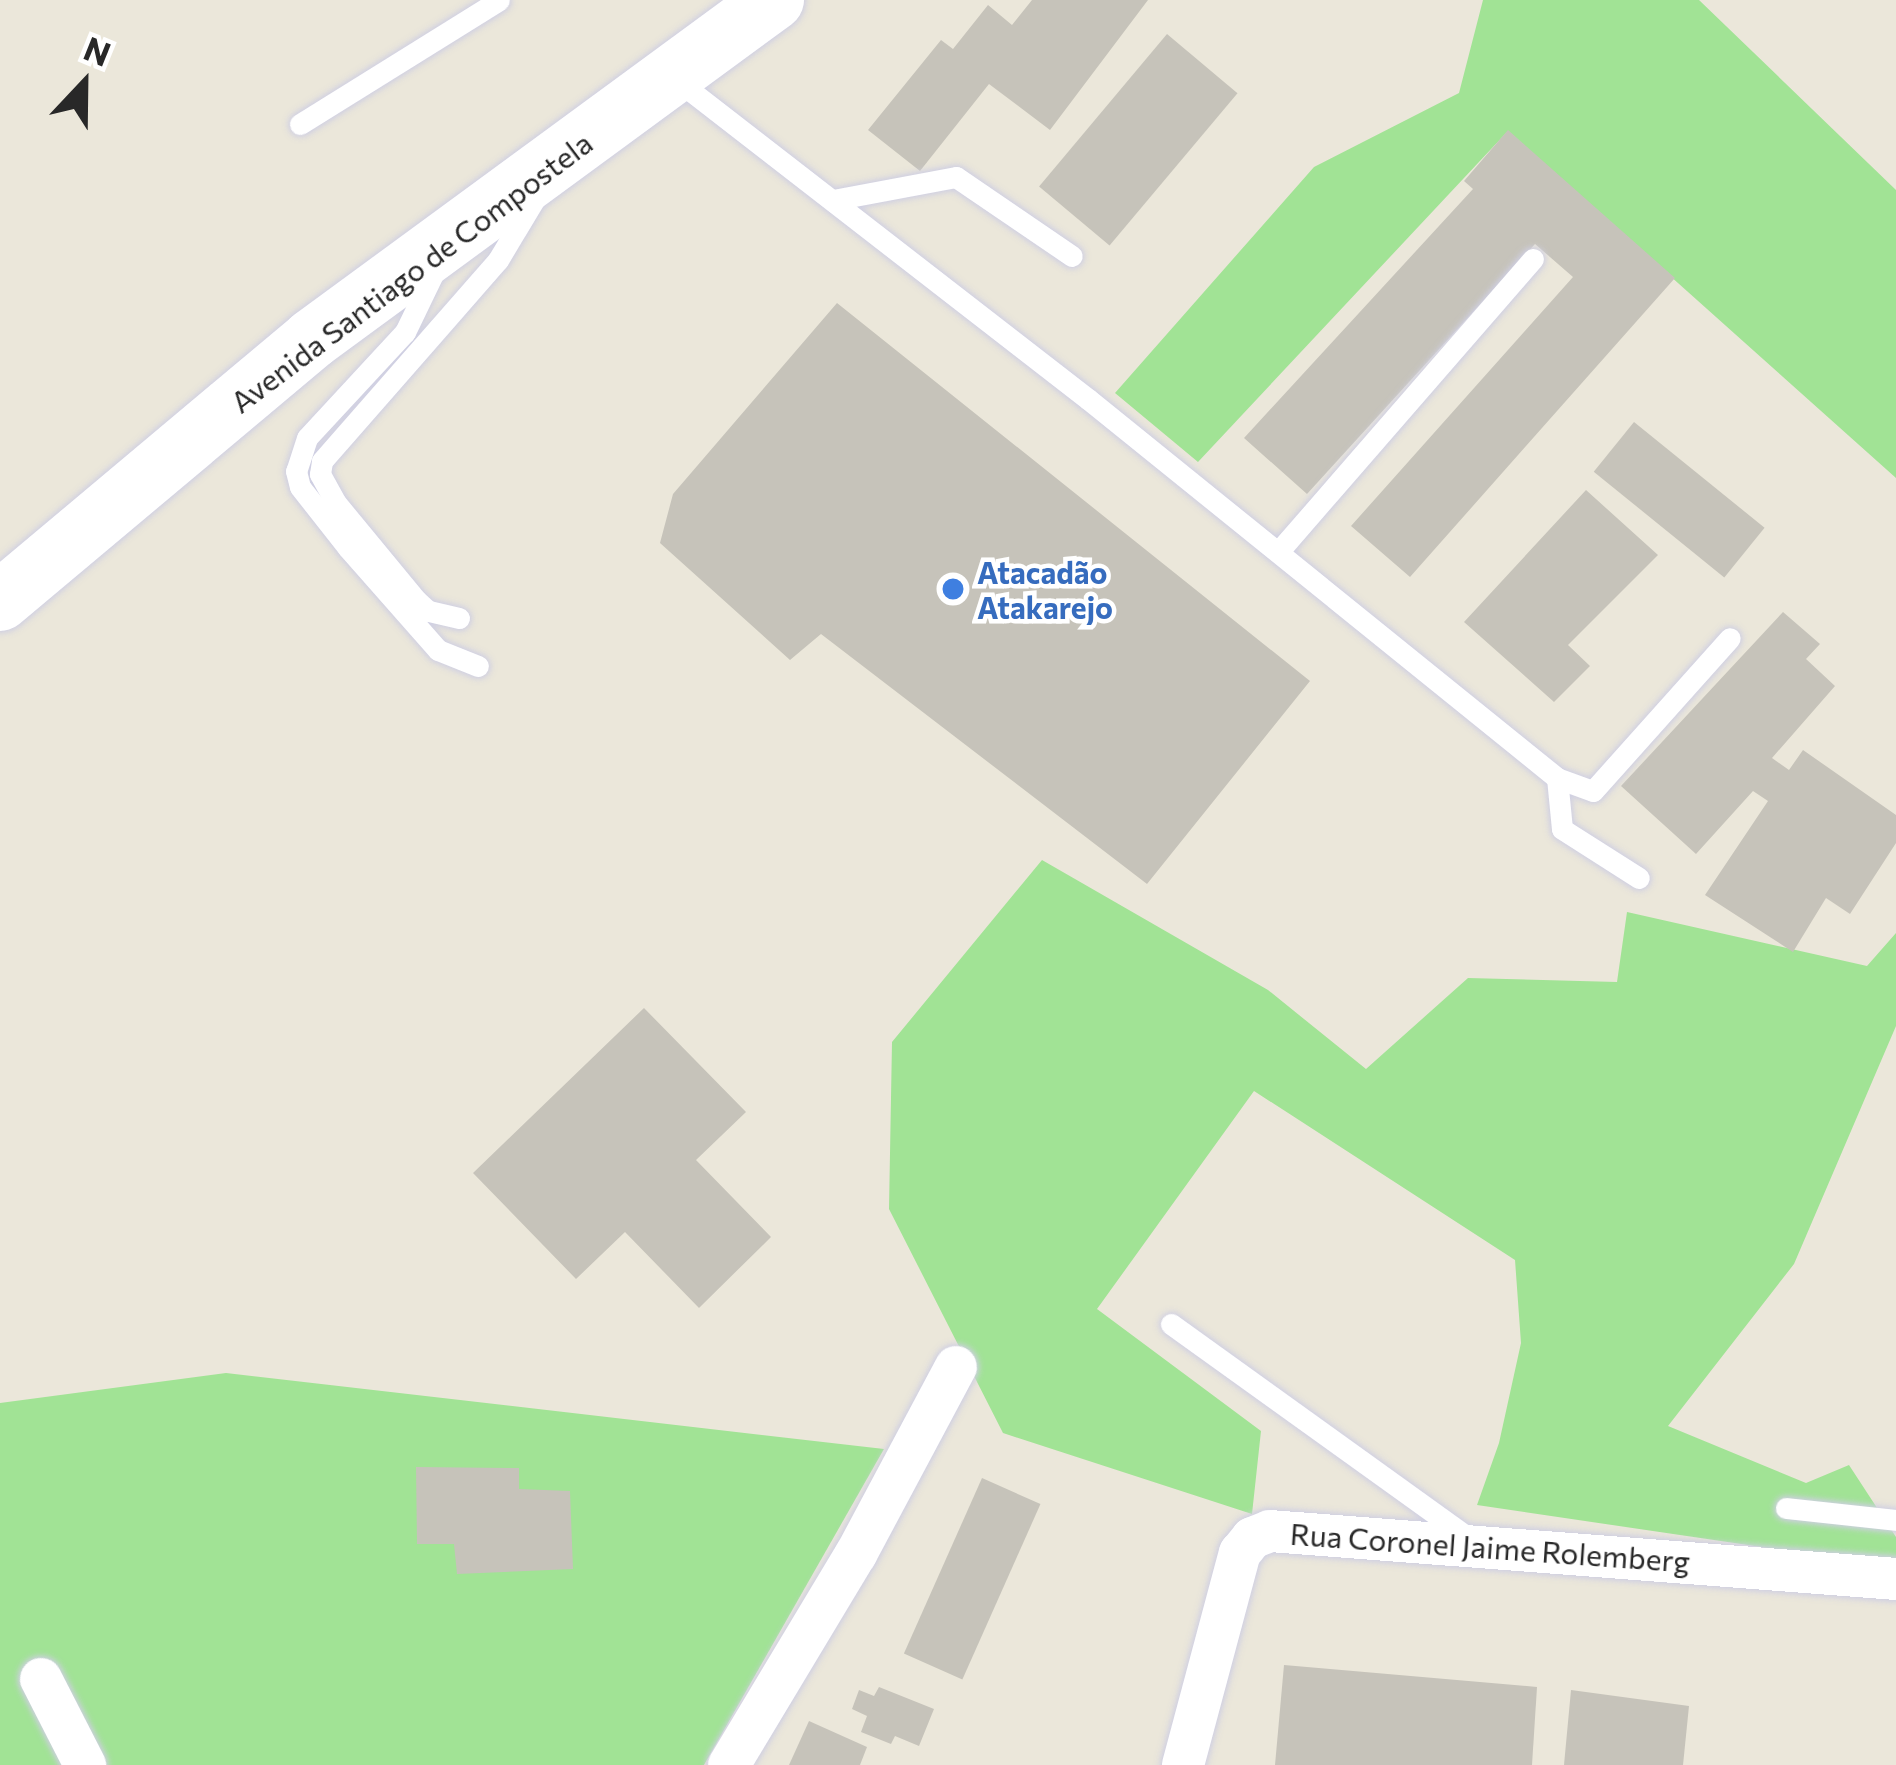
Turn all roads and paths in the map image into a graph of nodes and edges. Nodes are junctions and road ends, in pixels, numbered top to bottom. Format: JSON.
{"nodes":[{"id":1,"x":499,"y":0,"type":"edge"},
{"id":2,"x":774,"y":0,"type":"edge"},
{"id":3,"x":673,"y":77,"type":"junction"},
{"id":4,"x":299,"y":124,"type":"dead end"},
{"id":5,"x":557,"y":160,"type":"junction"},
{"id":6,"x":833,"y":200,"type":"junction"},
{"id":7,"x":1072,"y":256,"type":"dead end"},
{"id":8,"x":1533,"y":259,"type":"dead end"},
{"id":9,"x":386,"y":314,"type":"junction"},
{"id":10,"x":1279,"y":551,"type":"junction"},
{"id":11,"x":0,"y":601,"type":"edge"},
{"id":12,"x":458,"y":618,"type":"dead end"},
{"id":13,"x":1730,"y":638,"type":"dead end"},
{"id":14,"x":478,"y":665,"type":"dead end"},
{"id":15,"x":1557,"y":778,"type":"junction"},
{"id":16,"x":1639,"y":878,"type":"dead end"},
{"id":17,"x":1171,"y":1324,"type":"dead end"},
{"id":18,"x":956,"y":1367,"type":"dead end"},
{"id":19,"x":1786,"y":1508,"type":"dead end"},
{"id":20,"x":1896,"y":1520,"type":"edge"},
{"id":21,"x":1480,"y":1546,"type":"junction"},
{"id":22,"x":1896,"y":1579,"type":"edge"},
{"id":23,"x":41,"y":1679,"type":"dead end"},
{"id":24,"x":85,"y":1765,"type":"edge"},
{"id":25,"x":730,"y":1765,"type":"edge"},
{"id":26,"x":1183,"y":1765,"type":"edge"}],
"edges":[{"from":1,"to":4,"type":"lane"},
{"from":2,"to":3,"type":"main road","name":"Avenida Santiago de Compostela"},
{"from":3,"to":5,"type":"main road","name":"Avenida Santiago de Compostela"},
{"from":3,"to":6,"type":"lane"},
{"from":5,"to":9,"type":"main road","name":"Avenida Santiago de Compostela"},
{"from":5,"to":12,"type":"lane"},
{"from":6,"to":7,"type":"lane"},
{"from":6,"to":10,"type":"lane"},
{"from":8,"to":10,"type":"lane"},
{"from":9,"to":11,"type":"main road","name":"Avenida Santiago de Compostela"},
{"from":9,"to":14,"type":"lane"},
{"from":10,"to":15,"type":"lane"},
{"from":13,"to":15,"type":"lane"},
{"from":15,"to":16,"type":"lane"},
{"from":17,"to":21,"type":"lane"},
{"from":18,"to":25,"type":"street"},
{"from":19,"to":20,"type":"lane"},
{"from":21,"to":22,"type":"street","name":"Rua Coronel Jaime Rolemberg"},
{"from":21,"to":26,"type":"street","name":"Rua Coronel Jaime Rolemberg"},
{"from":23,"to":24,"type":"street"}]}
